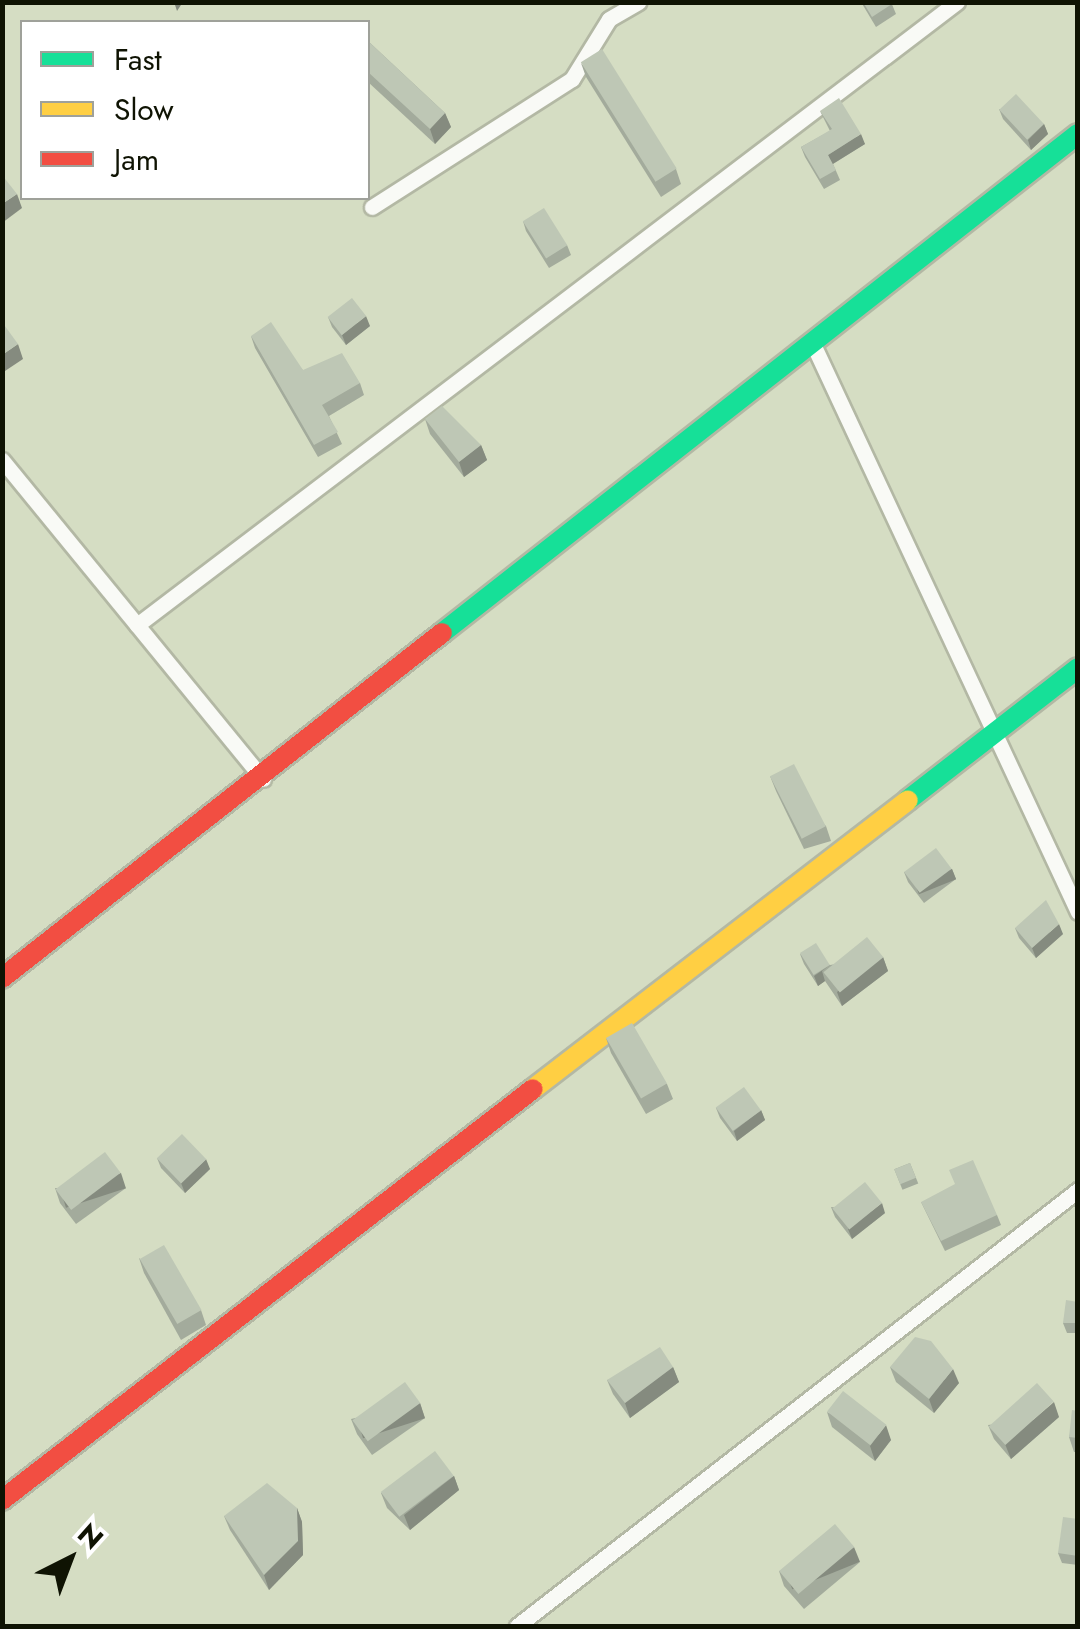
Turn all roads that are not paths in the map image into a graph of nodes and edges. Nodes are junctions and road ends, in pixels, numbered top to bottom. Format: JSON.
{"nodes":[{"id":1,"x":638,"y":2,"type":"edge"},
{"id":2,"x":956,"y":2,"type":"edge"},
{"id":3,"x":1078,"y":134,"type":"edge"},
{"id":4,"x":372,"y":207,"type":"dead end"},
{"id":5,"x":812,"y":342,"type":"junction"},
{"id":6,"x":2,"y":460,"type":"edge"},
{"id":7,"x":9,"y":482,"type":"edge"},
{"id":8,"x":137,"y":625,"type":"junction"},
{"id":9,"x":1078,"y":668,"type":"edge"},
{"id":10,"x":994,"y":734,"type":"junction"},
{"id":11,"x":263,"y":779,"type":"junction"},
{"id":12,"x":1078,"y":912,"type":"edge"},
{"id":13,"x":2,"y":978,"type":"edge"},
{"id":14,"x":1078,"y":1190,"type":"edge"},
{"id":15,"x":2,"y":1500,"type":"edge"},
{"id":16,"x":517,"y":1626,"type":"edge"}],
"edges":[{"from":1,"to":4,"type":"street"},
{"from":2,"to":8,"type":"street"},
{"from":3,"to":5,"type":"street"},
{"from":5,"to":10,"type":"street"},
{"from":5,"to":11,"type":"street"},
{"from":6,"to":7,"type":"street"},
{"from":7,"to":8,"type":"street"},
{"from":8,"to":11,"type":"street"},
{"from":9,"to":10,"type":"street"},
{"from":10,"to":12,"type":"street"},
{"from":10,"to":15,"type":"street"},
{"from":11,"to":13,"type":"street"},
{"from":14,"to":16,"type":"street"}]}
